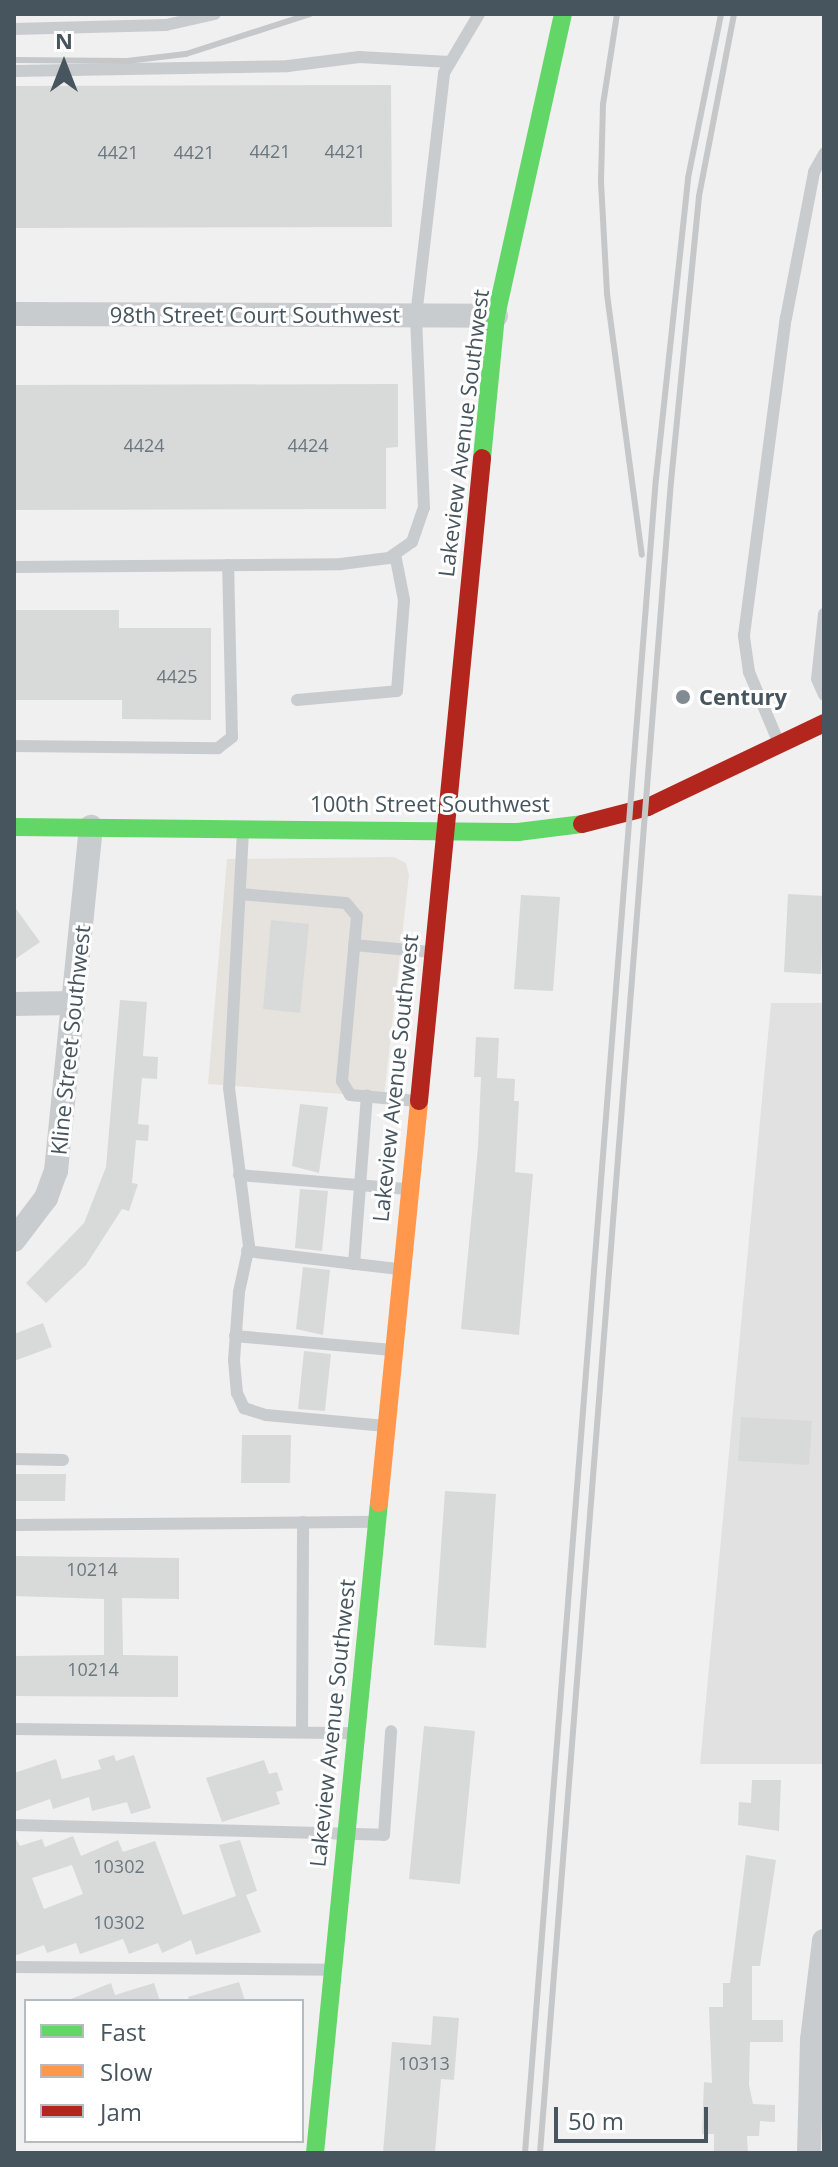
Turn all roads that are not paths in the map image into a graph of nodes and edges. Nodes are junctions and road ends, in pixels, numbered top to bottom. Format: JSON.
{"nodes":[{"id":1,"x":215,"y":14,"type":"edge"},
{"id":2,"x":479,"y":14,"type":"edge"},
{"id":3,"x":563,"y":14,"type":"edge"},
{"id":4,"x":14,"y":29,"type":"edge"},
{"id":5,"x":450,"y":62,"type":"junction"},
{"id":6,"x":14,"y":71,"type":"edge"},
{"id":7,"x":824,"y":154,"type":"edge"},
{"id":8,"x":14,"y":314,"type":"edge"},
{"id":9,"x":416,"y":316,"type":"junction"},
{"id":10,"x":496,"y":316,"type":"junction"},
{"id":11,"x":395,"y":554,"type":"junction"},
{"id":12,"x":228,"y":565,"type":"junction"},
{"id":13,"x":14,"y":567,"type":"edge"},
{"id":14,"x":824,"y":614,"type":"edge"},
{"id":15,"x":823,"y":628,"type":"edge"},
{"id":16,"x":824,"y":695,"type":"edge"},
{"id":17,"x":297,"y":700,"type":"dead end"},
{"id":18,"x":824,"y":723,"type":"edge"},
{"id":19,"x":780,"y":744,"type":"junction"},
{"id":20,"x":14,"y":746,"type":"edge"},
{"id":21,"x":14,"y":827,"type":"edge"},
{"id":22,"x":91,"y":827,"type":"junction"},
{"id":23,"x":243,"y":827,"type":"junction"},
{"id":24,"x":444,"y":831,"type":"junction"},
{"id":25,"x":240,"y":894,"type":"junction"},
{"id":26,"x":354,"y":945,"type":"junction"},
{"id":27,"x":432,"y":952,"type":"junction"},
{"id":28,"x":72,"y":1003,"type":"junction"},
{"id":29,"x":14,"y":1004,"type":"edge"},
{"id":30,"x":367,"y":1096,"type":"junction"},
{"id":31,"x":417,"y":1101,"type":"junction"},
{"id":32,"x":239,"y":1175,"type":"junction"},
{"id":33,"x":358,"y":1185,"type":"junction"},
{"id":34,"x":409,"y":1189,"type":"junction"},
{"id":35,"x":14,"y":1240,"type":"edge"},
{"id":36,"x":247,"y":1251,"type":"junction"},
{"id":37,"x":354,"y":1264,"type":"junction"},
{"id":38,"x":401,"y":1269,"type":"junction"},
{"id":39,"x":235,"y":1336,"type":"junction"},
{"id":40,"x":393,"y":1350,"type":"junction"},
{"id":41,"x":385,"y":1426,"type":"junction"},
{"id":42,"x":14,"y":1459,"type":"edge"},
{"id":43,"x":63,"y":1460,"type":"dead end"},
{"id":44,"x":303,"y":1522,"type":"junction"},
{"id":45,"x":376,"y":1522,"type":"junction"},
{"id":46,"x":14,"y":1525,"type":"edge"},
{"id":47,"x":14,"y":1729,"type":"edge"},
{"id":48,"x":391,"y":1731,"type":"dead end"},
{"id":49,"x":302,"y":1732,"type":"junction"},
{"id":50,"x":356,"y":1733,"type":"junction"},
{"id":51,"x":14,"y":1825,"type":"edge"},
{"id":52,"x":346,"y":1831,"type":"junction"},
{"id":53,"x":824,"y":1941,"type":"edge"},
{"id":54,"x":14,"y":1967,"type":"edge"},
{"id":55,"x":332,"y":1970,"type":"junction"},
{"id":56,"x":315,"y":2153,"type":"edge"},
{"id":57,"x":809,"y":2153,"type":"edge"}],
"edges":[{"from":1,"to":4,"type":"lane"},
{"from":2,"to":5,"type":"lane"},
{"from":3,"to":10,"type":"street","name":"Lakeview Avenue Southwest"},
{"from":5,"to":6,"type":"lane"},
{"from":5,"to":9,"type":"lane"},
{"from":7,"to":19,"type":"lane"},
{"from":8,"to":9,"type":"street","name":"98th Street Court Southwest"},
{"from":9,"to":10,"type":"street","name":"98th Street Court Southwest"},
{"from":9,"to":11,"type":"lane"},
{"from":10,"to":24,"type":"street","name":"Lakeview Avenue Southwest"},
{"from":11,"to":12,"type":"lane"},
{"from":11,"to":17,"type":"lane"},
{"from":12,"to":13,"type":"lane"},
{"from":12,"to":20,"type":"lane"},
{"from":14,"to":15,"type":"lane"},
{"from":15,"to":16,"type":"lane"},
{"from":18,"to":19,"type":"street","name":"100th Street Southwest"},
{"from":19,"to":24,"type":"street","name":"100th Street Southwest"},
{"from":21,"to":22,"type":"street","name":"100th Street Southwest"},
{"from":22,"to":23,"type":"street","name":"100th Street Southwest"},
{"from":22,"to":28,"type":"street","name":"Kline Street Southwest"},
{"from":23,"to":24,"type":"street","name":"100th Street Southwest"},
{"from":23,"to":25,"type":"lane"},
{"from":24,"to":27,"type":"street","name":"Lakeview Avenue Southwest"},
{"from":25,"to":26,"type":"lane"},
{"from":25,"to":32,"type":"lane"},
{"from":26,"to":27,"type":"lane"},
{"from":26,"to":30,"type":"lane"},
{"from":27,"to":31,"type":"street","name":"Lakeview Avenue Southwest"},
{"from":28,"to":29,"type":"street"},
{"from":28,"to":35,"type":"street","name":"Kline Street Southwest"},
{"from":30,"to":31,"type":"lane"},
{"from":30,"to":33,"type":"lane"},
{"from":31,"to":34,"type":"street","name":"Lakeview Avenue Southwest"},
{"from":32,"to":33,"type":"lane"},
{"from":32,"to":36,"type":"lane"},
{"from":33,"to":34,"type":"lane"},
{"from":33,"to":37,"type":"lane"},
{"from":34,"to":38,"type":"street","name":"Lakeview Avenue Southwest"},
{"from":36,"to":37,"type":"lane"},
{"from":36,"to":39,"type":"lane"},
{"from":37,"to":38,"type":"lane"},
{"from":38,"to":40,"type":"street","name":"Lakeview Avenue Southwest"},
{"from":39,"to":40,"type":"lane"},
{"from":39,"to":41,"type":"lane"},
{"from":40,"to":41,"type":"street","name":"Lakeview Avenue Southwest"},
{"from":41,"to":45,"type":"street","name":"Lakeview Avenue Southwest"},
{"from":42,"to":43,"type":"lane"},
{"from":44,"to":45,"type":"lane"},
{"from":44,"to":46,"type":"lane"},
{"from":44,"to":49,"type":"lane"},
{"from":45,"to":50,"type":"street","name":"Lakeview Avenue Southwest"},
{"from":47,"to":49,"type":"lane"},
{"from":48,"to":52,"type":"lane"},
{"from":49,"to":50,"type":"lane"},
{"from":50,"to":52,"type":"street","name":"Lakeview Avenue Southwest"},
{"from":51,"to":52,"type":"lane"},
{"from":52,"to":55,"type":"street","name":"Lakeview Avenue Southwest"},
{"from":53,"to":57,"type":"street"},
{"from":54,"to":55,"type":"lane"},
{"from":55,"to":56,"type":"street","name":"Lakeview Avenue Southwest"}]}
